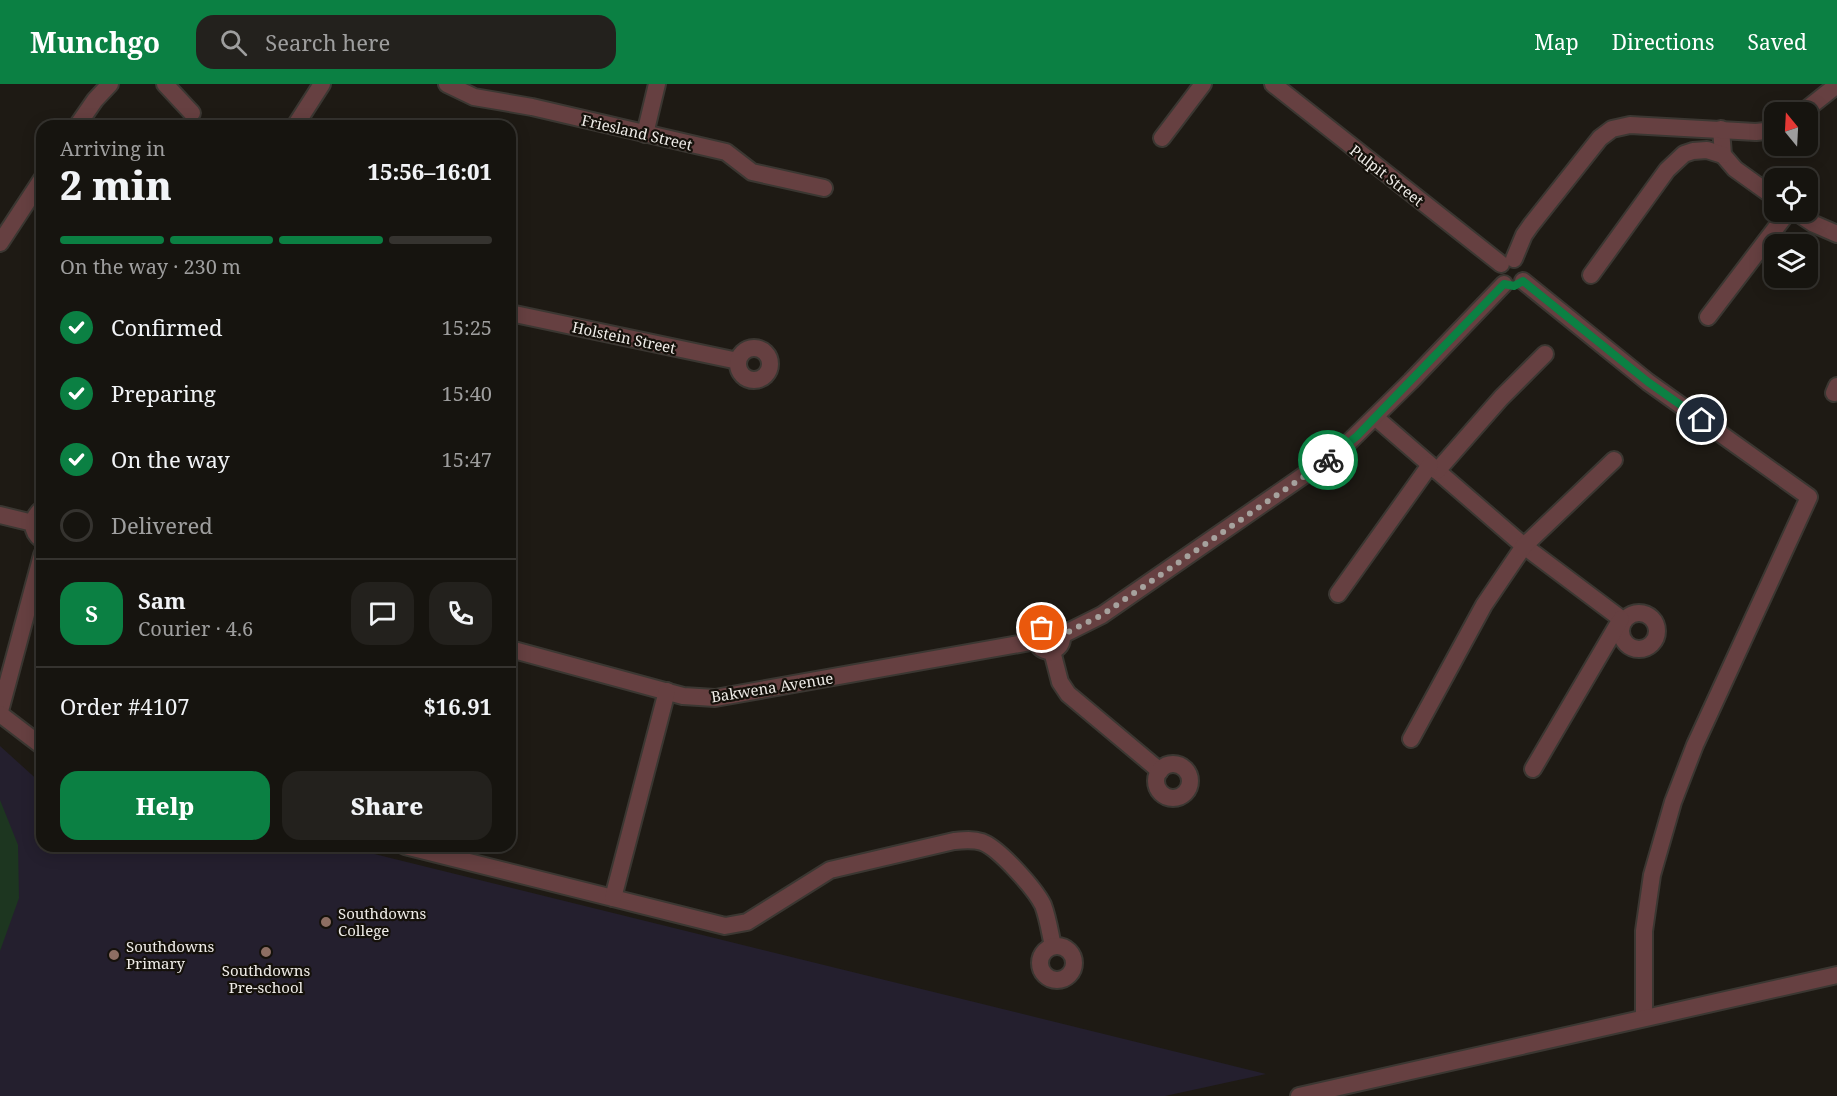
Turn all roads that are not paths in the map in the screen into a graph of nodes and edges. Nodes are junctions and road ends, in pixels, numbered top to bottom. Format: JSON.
{"nodes":[{"id":1,"x":110,"y":84,"type":"edge"},
{"id":2,"x":165,"y":84,"type":"edge"},
{"id":3,"x":322,"y":84,"type":"edge"},
{"id":4,"x":447,"y":84,"type":"edge"},
{"id":5,"x":657,"y":84,"type":"edge"},
{"id":6,"x":1203,"y":84,"type":"edge"},
{"id":7,"x":1273,"y":84,"type":"edge"},
{"id":8,"x":1837,"y":85,"type":"edge"},
{"id":9,"x":1816,"y":102,"type":"edge"},
{"id":10,"x":192,"y":112,"type":"dead end"},
{"id":11,"x":80,"y":120,"type":"edge"},
{"id":12,"x":299,"y":120,"type":"edge"},
{"id":13,"x":1721,"y":129,"type":"junction"},
{"id":14,"x":1764,"y":131,"type":"edge"},
{"id":15,"x":645,"y":134,"type":"junction"},
{"id":16,"x":1162,"y":138,"type":"dead end"},
{"id":17,"x":1723,"y":155,"type":"junction"},
{"id":18,"x":36,"y":187,"type":"edge"},
{"id":19,"x":824,"y":188,"type":"dead end"},
{"id":20,"x":1764,"y":190,"type":"edge"},
{"id":21,"x":1780,"y":222,"type":"edge"},
{"id":22,"x":1811,"y":222,"type":"edge"},
{"id":23,"x":1837,"y":234,"type":"edge"},
{"id":24,"x":0,"y":243,"type":"edge"},
{"id":25,"x":1508,"y":262,"type":"junction"},
{"id":26,"x":1592,"y":275,"type":"dead end"},
{"id":27,"x":1523,"y":281,"type":"junction"},
{"id":28,"x":1504,"y":284,"type":"junction"},
{"id":29,"x":516,"y":314,"type":"edge"},
{"id":30,"x":1708,"y":317,"type":"dead end"},
{"id":31,"x":1545,"y":354,"type":"dead end"},
{"id":32,"x":738,"y":361,"type":"dead end"},
{"id":33,"x":1375,"y":417,"type":"junction"},
{"id":34,"x":1614,"y":460,"type":"dead end"},
{"id":35,"x":1434,"y":468,"type":"junction"},
{"id":36,"x":0,"y":515,"type":"edge"},
{"id":37,"x":36,"y":516,"type":"edge"},
{"id":38,"x":1524,"y":546,"type":"junction"},
{"id":39,"x":36,"y":577,"type":"edge"},
{"id":40,"x":1338,"y":594,"type":"dead end"},
{"id":41,"x":1062,"y":635,"type":"junction"},
{"id":42,"x":1036,"y":641,"type":"junction"},
{"id":43,"x":516,"y":651,"type":"edge"},
{"id":44,"x":1052,"y":651,"type":"junction"},
{"id":45,"x":667,"y":691,"type":"junction"},
{"id":46,"x":0,"y":712,"type":"edge"},
{"id":47,"x":1411,"y":739,"type":"dead end"},
{"id":48,"x":36,"y":741,"type":"edge"},
{"id":49,"x":1533,"y":770,"type":"dead end"},
{"id":50,"x":1160,"y":771,"type":"dead end"},
{"id":51,"x":429,"y":852,"type":"edge"},
{"id":52,"x":613,"y":898,"type":"junction"},
{"id":53,"x":1053,"y":946,"type":"dead end"},
{"id":54,"x":1837,"y":975,"type":"edge"},
{"id":55,"x":1644,"y":1017,"type":"junction"},
{"id":56,"x":1299,"y":1096,"type":"edge"}],
"edges":[{"from":1,"to":11,"type":"street"},
{"from":2,"to":10,"type":"street"},
{"from":3,"to":12,"type":"street"},
{"from":4,"to":15,"type":"street","name":"Friesland Street"},
{"from":5,"to":15,"type":"street"},
{"from":6,"to":16,"type":"street"},
{"from":7,"to":25,"type":"street","name":"Pulpit Street"},
{"from":8,"to":9,"type":"street"},
{"from":13,"to":14,"type":"street"},
{"from":13,"to":17,"type":"street"},
{"from":13,"to":25,"type":"street"},
{"from":15,"to":19,"type":"street","name":"Friesland Street"},
{"from":17,"to":20,"type":"street"},
{"from":17,"to":26,"type":"street"},
{"from":18,"to":24,"type":"street"},
{"from":21,"to":30,"type":"street"},
{"from":22,"to":23,"type":"street"},
{"from":25,"to":27,"type":"street"},
{"from":25,"to":28,"type":"street"},
{"from":27,"to":28,"type":"street"},
{"from":27,"to":55,"type":"street"},
{"from":28,"to":33,"type":"street"},
{"from":29,"to":32,"type":"street","name":"Holstein Street"},
{"from":31,"to":35,"type":"street"},
{"from":33,"to":35,"type":"street"},
{"from":33,"to":41,"type":"street"},
{"from":34,"to":38,"type":"street"},
{"from":35,"to":38,"type":"street"},
{"from":35,"to":40,"type":"street"},
{"from":36,"to":37,"type":"street"},
{"from":38,"to":47,"type":"street"},
{"from":38,"to":49,"type":"street"},
{"from":39,"to":46,"type":"street"},
{"from":41,"to":42,"type":"street"},
{"from":41,"to":44,"type":"street"},
{"from":42,"to":44,"type":"street"},
{"from":42,"to":45,"type":"street","name":"Bakwena Avenue"},
{"from":43,"to":45,"type":"street","name":"Bakwena Avenue"},
{"from":44,"to":50,"type":"street"},
{"from":45,"to":52,"type":"street"},
{"from":46,"to":48,"type":"street"},
{"from":51,"to":52,"type":"street"},
{"from":52,"to":53,"type":"street"},
{"from":54,"to":55,"type":"street"},
{"from":55,"to":56,"type":"street"}]}
